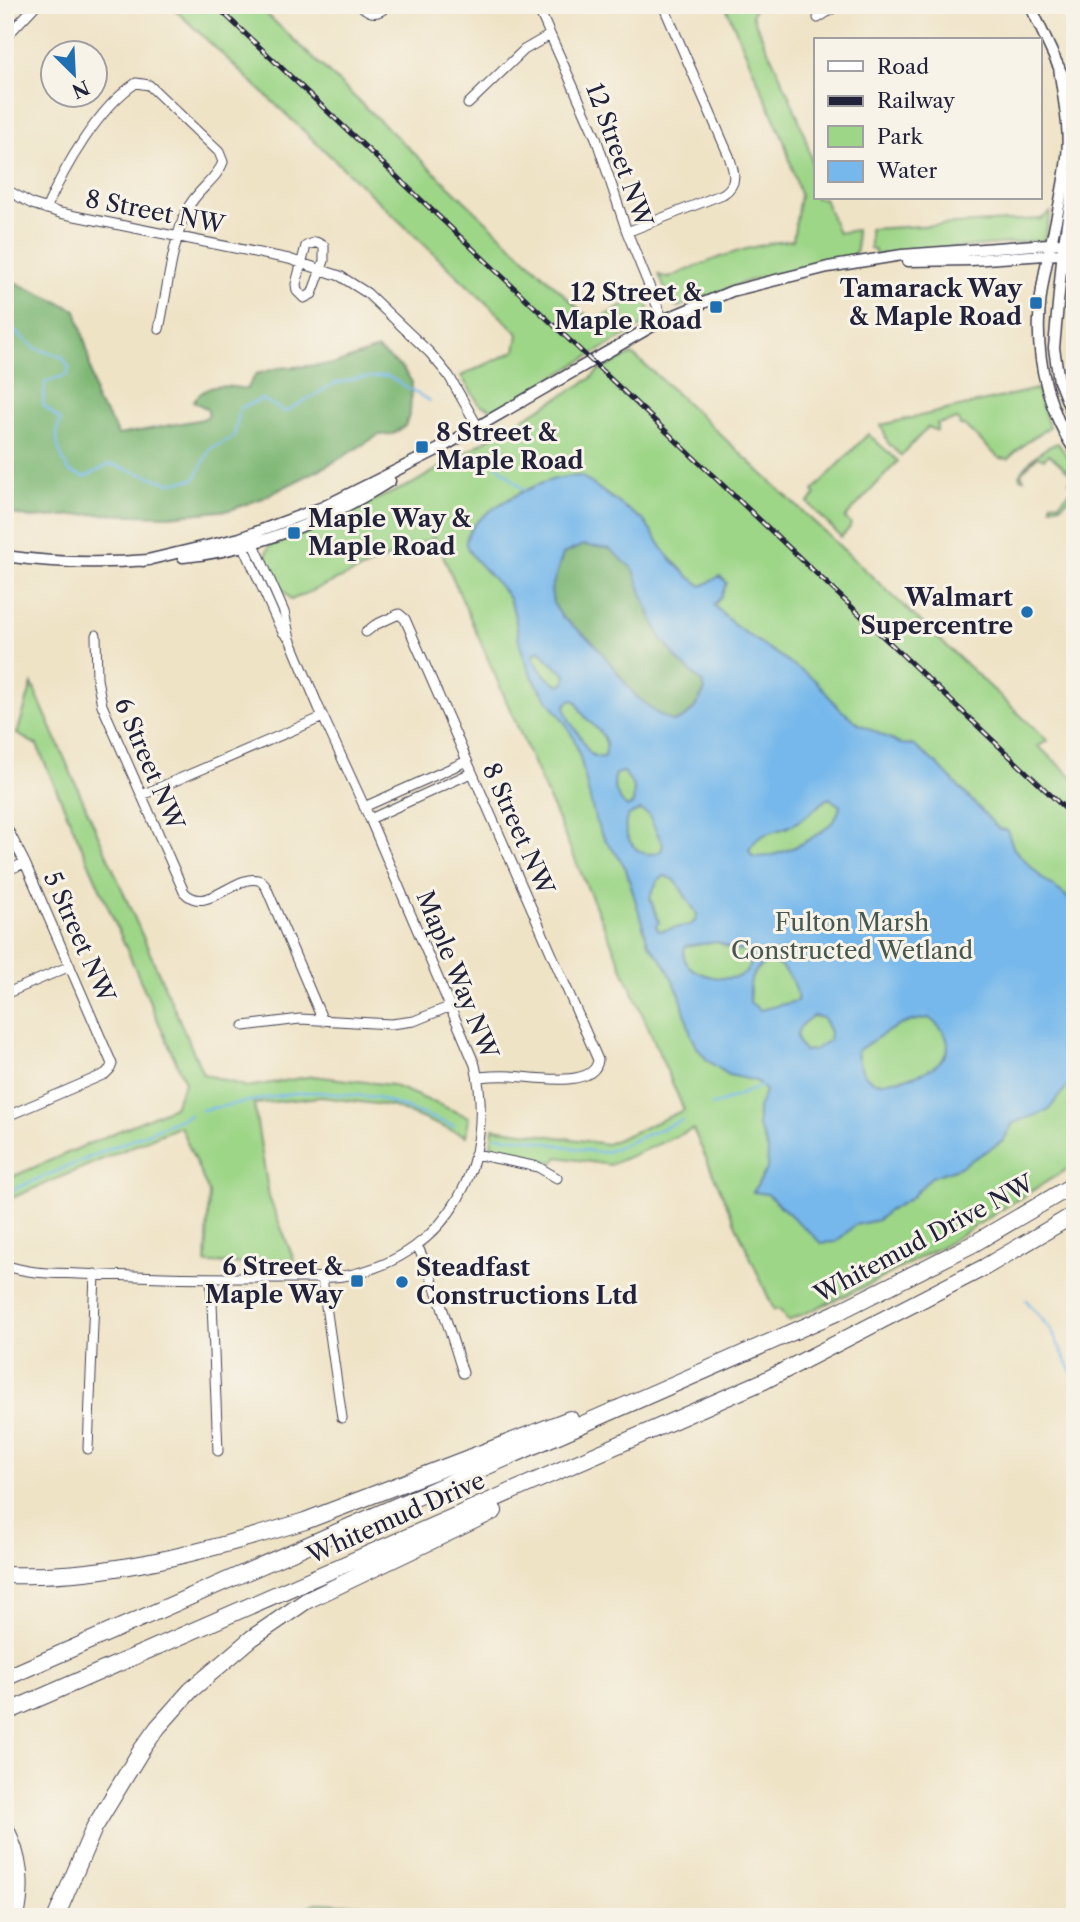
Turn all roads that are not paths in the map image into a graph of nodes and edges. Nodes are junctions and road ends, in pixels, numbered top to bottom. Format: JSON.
{"nodes":[{"id":1,"x":36,"y":5,"type":"edge"},
{"id":2,"x":360,"y":5,"type":"edge"},
{"id":3,"x":389,"y":5,"type":"edge"},
{"id":4,"x":537,"y":5,"type":"edge"},
{"id":5,"x":663,"y":5,"type":"edge"},
{"id":6,"x":838,"y":5,"type":"edge"},
{"id":7,"x":1030,"y":5,"type":"edge"},
{"id":8,"x":818,"y":18,"type":"dead end"},
{"id":9,"x":550,"y":35,"type":"junction"},
{"id":10,"x":5,"y":38,"type":"edge"},
{"id":11,"x":1059,"y":67,"type":"junction"},
{"id":12,"x":468,"y":104,"type":"dead end"},
{"id":13,"x":1075,"y":112,"type":"edge"},
{"id":14,"x":1075,"y":172,"type":"edge"},
{"id":15,"x":5,"y":189,"type":"edge"},
{"id":16,"x":46,"y":209,"type":"junction"},
{"id":17,"x":627,"y":232,"type":"junction"},
{"id":18,"x":178,"y":236,"type":"junction"},
{"id":19,"x":1061,"y":249,"type":"edge"},
{"id":20,"x":302,"y":262,"type":"junction"},
{"id":21,"x":322,"y":269,"type":"junction"},
{"id":22,"x":663,"y":320,"type":"junction"},
{"id":23,"x":159,"y":329,"type":"dead end"},
{"id":24,"x":1075,"y":421,"type":"edge"},
{"id":25,"x":478,"y":427,"type":"junction"},
{"id":26,"x":1075,"y":451,"type":"edge"},
{"id":27,"x":247,"y":540,"type":"junction"},
{"id":28,"x":5,"y":556,"type":"edge"},
{"id":29,"x":366,"y":632,"type":"dead end"},
{"id":30,"x":96,"y":635,"type":"dead end"},
{"id":31,"x":323,"y":717,"type":"junction"},
{"id":32,"x":467,"y":761,"type":"junction"},
{"id":33,"x":471,"y":773,"type":"junction"},
{"id":34,"x":142,"y":795,"type":"junction"},
{"id":35,"x":364,"y":807,"type":"junction"},
{"id":36,"x":370,"y":819,"type":"junction"},
{"id":37,"x":5,"y":824,"type":"edge"},
{"id":38,"x":25,"y":863,"type":"junction"},
{"id":39,"x":5,"y":872,"type":"edge"},
{"id":40,"x":70,"y":966,"type":"junction"},
{"id":41,"x":5,"y":994,"type":"edge"},
{"id":42,"x":451,"y":1006,"type":"junction"},
{"id":43,"x":323,"y":1021,"type":"junction"},
{"id":44,"x":244,"y":1026,"type":"dead end"},
{"id":45,"x":478,"y":1077,"type":"junction"},
{"id":46,"x":5,"y":1117,"type":"edge"},
{"id":47,"x":475,"y":1154,"type":"junction"},
{"id":48,"x":557,"y":1178,"type":"dead end"},
{"id":49,"x":1075,"y":1183,"type":"edge"},
{"id":50,"x":1073,"y":1215,"type":"edge"},
{"id":51,"x":417,"y":1245,"type":"junction"},
{"id":52,"x":5,"y":1265,"type":"edge"},
{"id":53,"x":95,"y":1275,"type":"junction"},
{"id":54,"x":211,"y":1278,"type":"junction"},
{"id":55,"x":322,"y":1278,"type":"junction"},
{"id":56,"x":793,"y":1332,"type":"joint"},
{"id":57,"x":761,"y":1345,"type":"junction"},
{"id":58,"x":804,"y":1360,"type":"joint"},
{"id":59,"x":463,"y":1373,"type":"dead end"},
{"id":60,"x":685,"y":1416,"type":"junction"},
{"id":61,"x":342,"y":1418,"type":"dead end"},
{"id":62,"x":88,"y":1449,"type":"dead end"},
{"id":63,"x":218,"y":1451,"type":"dead end"},
{"id":64,"x":5,"y":1575,"type":"edge"},
{"id":65,"x":5,"y":1678,"type":"edge"},
{"id":66,"x":5,"y":1713,"type":"edge"},
{"id":67,"x":5,"y":1827,"type":"edge"},
{"id":68,"x":16,"y":1917,"type":"edge"},
{"id":69,"x":56,"y":1917,"type":"edge"}],
"edges":[{"from":1,"to":10,"type":"street"},
{"from":2,"to":3,"type":"street"},
{"from":4,"to":9,"type":"street","name":"12 Street NW"},
{"from":5,"to":17,"type":"street"},
{"from":6,"to":8,"type":"street"},
{"from":7,"to":11,"type":"street"},
{"from":9,"to":12,"type":"street"},
{"from":9,"to":17,"type":"street","name":"12 Street NW"},
{"from":11,"to":13,"type":"street"},
{"from":11,"to":19,"type":"street"},
{"from":14,"to":19,"type":"street"},
{"from":15,"to":16,"type":"street","name":"8 Street NW"},
{"from":16,"to":18,"type":"street","name":"8 Street NW"},
{"from":16,"to":18,"type":"street"},
{"from":17,"to":22,"type":"street","name":"12 Street NW"},
{"from":18,"to":20,"type":"street","name":"8 Street NW"},
{"from":18,"to":23,"type":"street"},
{"from":19,"to":22,"type":"street"},
{"from":19,"to":24,"type":"street"},
{"from":19,"to":26,"type":"street"},
{"from":20,"to":21,"type":"street","name":"8 Street NW"},
{"from":20,"to":21,"type":"street"},
{"from":20,"to":21,"type":"street"},
{"from":21,"to":25,"type":"street","name":"8 Street NW"},
{"from":22,"to":25,"type":"street"},
{"from":25,"to":27,"type":"street"},
{"from":27,"to":28,"type":"street"},
{"from":27,"to":31,"type":"street","name":"Maple Way NW"},
{"from":29,"to":32,"type":"street","name":"8 Street NW"},
{"from":30,"to":34,"type":"street","name":"6 Street NW"},
{"from":31,"to":34,"type":"street"},
{"from":31,"to":35,"type":"street","name":"Maple Way NW"},
{"from":32,"to":33,"type":"street","name":"8 Street NW"},
{"from":32,"to":35,"type":"street"},
{"from":33,"to":36,"type":"street"},
{"from":33,"to":45,"type":"street","name":"8 Street NW"},
{"from":34,"to":43,"type":"street","name":"6 Street NW"},
{"from":35,"to":36,"type":"street","name":"Maple Way NW"},
{"from":36,"to":42,"type":"street","name":"Maple Way NW"},
{"from":37,"to":38,"type":"street","name":"5 Street NW"},
{"from":38,"to":39,"type":"street"},
{"from":38,"to":40,"type":"street","name":"5 Street NW"},
{"from":40,"to":41,"type":"street"},
{"from":40,"to":46,"type":"street","name":"5 Street NW"},
{"from":42,"to":43,"type":"street"},
{"from":42,"to":45,"type":"street","name":"Maple Way NW"},
{"from":43,"to":44,"type":"street"},
{"from":45,"to":47,"type":"street","name":"Maple Way NW"},
{"from":47,"to":48,"type":"street"},
{"from":47,"to":51,"type":"street","name":"Maple Way NW"},
{"from":49,"to":56,"type":"highway","name":"Whitemud Drive NW"},
{"from":50,"to":58,"type":"highway","name":"Whitemud Drive NW"},
{"from":51,"to":55,"type":"street","name":"Maple Way NW"},
{"from":51,"to":59,"type":"street"},
{"from":52,"to":53,"type":"street","name":"Maple Way NW"},
{"from":53,"to":54,"type":"street","name":"Maple Way NW"},
{"from":53,"to":62,"type":"street"},
{"from":54,"to":55,"type":"street","name":"Maple Way NW"},
{"from":54,"to":63,"type":"street"},
{"from":55,"to":61,"type":"street"},
{"from":56,"to":57,"type":"highway","name":"Whitemud Drive"},
{"from":57,"to":64,"type":"highway"},
{"from":57,"to":65,"type":"highway","name":"Whitemud Drive"},
{"from":58,"to":60,"type":"highway","name":"Whitemud Drive"},
{"from":60,"to":66,"type":"highway","name":"Whitemud Drive"},
{"from":60,"to":69,"type":"highway"},
{"from":67,"to":68,"type":"highway"}]}
